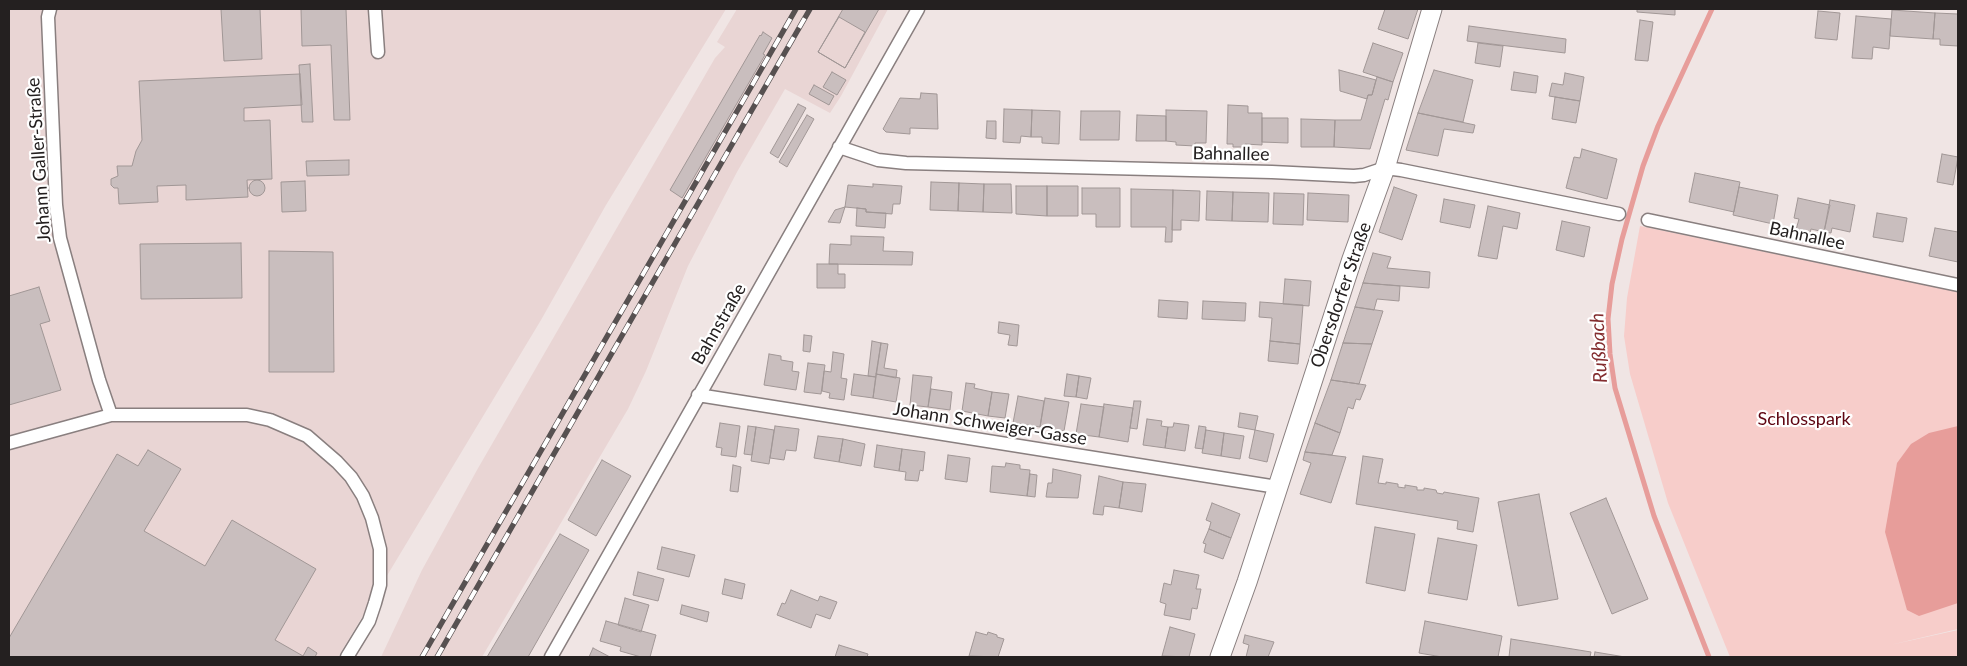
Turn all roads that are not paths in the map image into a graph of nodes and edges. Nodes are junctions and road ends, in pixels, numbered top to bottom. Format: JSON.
{"nodes":[{"id":1,"x":375,"y":9,"type":"edge"},
{"id":2,"x":918,"y":9,"type":"edge"},
{"id":3,"x":1432,"y":9,"type":"edge"},
{"id":4,"x":47,"y":12,"type":"edge"},
{"id":5,"x":378,"y":52,"type":"dead end"},
{"id":6,"x":840,"y":147,"type":"junction"},
{"id":7,"x":1385,"y":168,"type":"junction"},
{"id":8,"x":1619,"y":214,"type":"dead end"},
{"id":9,"x":1648,"y":220,"type":"dead end"},
{"id":10,"x":1958,"y":285,"type":"edge"},
{"id":11,"x":698,"y":395,"type":"junction"},
{"id":12,"x":110,"y":415,"type":"junction"},
{"id":13,"x":9,"y":443,"type":"edge"},
{"id":14,"x":1277,"y":487,"type":"junction"},
{"id":15,"x":348,"y":657,"type":"edge"},
{"id":16,"x":550,"y":657,"type":"edge"},
{"id":17,"x":1220,"y":657,"type":"edge"}],
"edges":[{"from":1,"to":5,"type":"street"},
{"from":2,"to":6,"type":"street","name":"Bahnstraße"},
{"from":3,"to":7,"type":"main road","name":"Obersdorfer Straße"},
{"from":4,"to":12,"type":"street","name":"Johann Galler-Straße"},
{"from":6,"to":7,"type":"street","name":"Bahnallee"},
{"from":6,"to":11,"type":"street","name":"Bahnstraße"},
{"from":7,"to":8,"type":"street","name":"Bahnallee"},
{"from":7,"to":14,"type":"main road","name":"Obersdorfer Straße"},
{"from":9,"to":10,"type":"street","name":"Bahnallee"},
{"from":11,"to":14,"type":"street","name":"Johann Schweiger-Gasse"},
{"from":11,"to":16,"type":"street","name":"Bahnstraße"},
{"from":12,"to":13,"type":"street"},
{"from":12,"to":15,"type":"street"},
{"from":14,"to":17,"type":"main road","name":"Obersdorfer Straße"}]}
